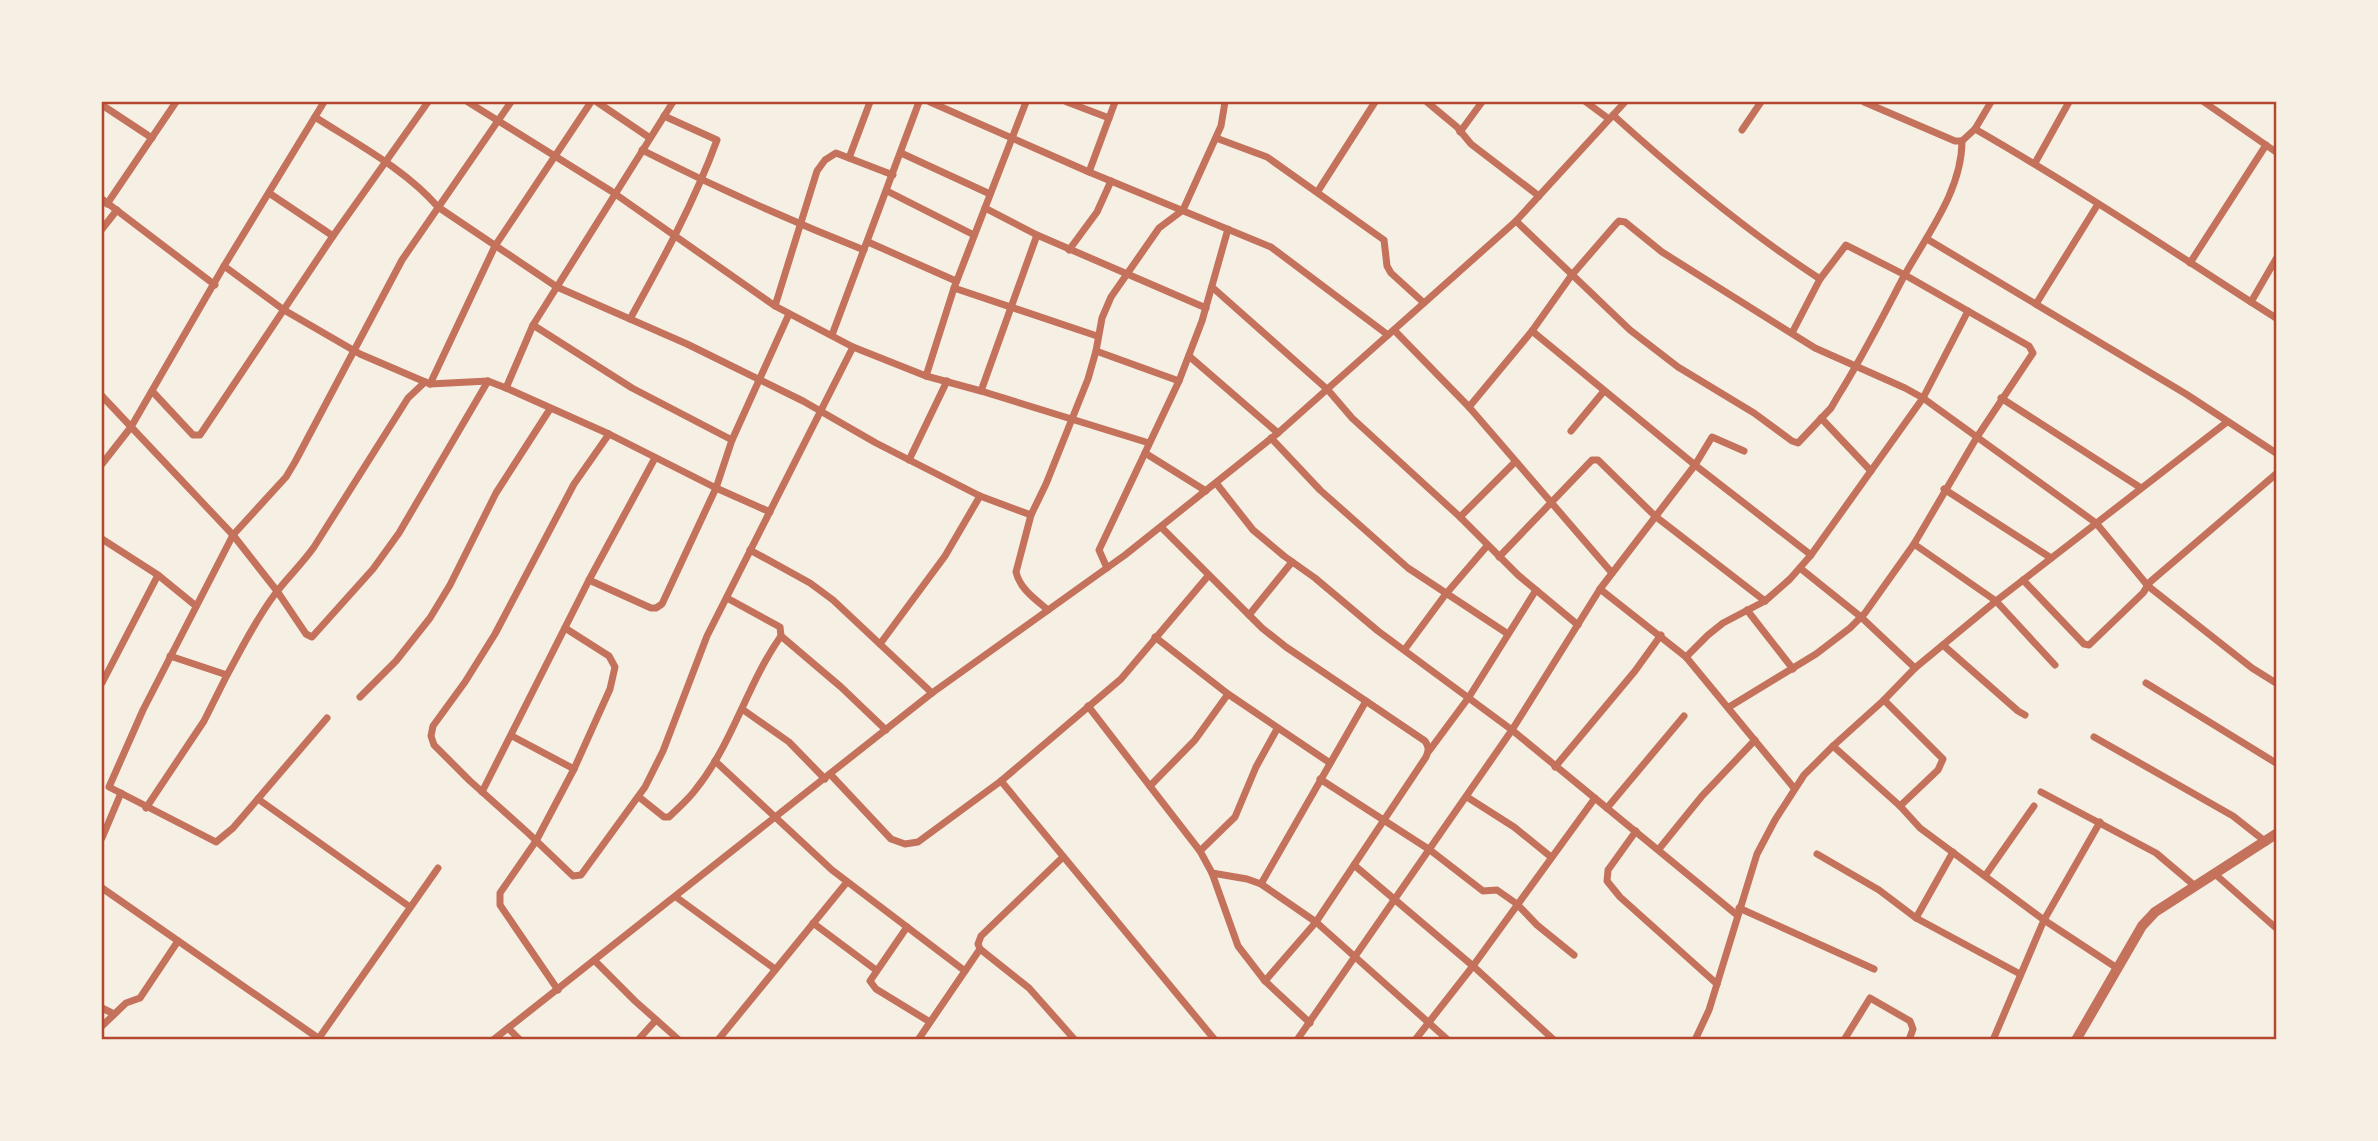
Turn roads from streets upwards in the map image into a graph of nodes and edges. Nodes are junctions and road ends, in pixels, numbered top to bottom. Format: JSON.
{"nodes":[{"id":1,"x":176,"y":102,"type":"edge"},
{"id":2,"x":324,"y":102,"type":"edge"},
{"id":3,"x":428,"y":102,"type":"edge"},
{"id":4,"x":468,"y":102,"type":"edge"},
{"id":5,"x":511,"y":102,"type":"edge"},
{"id":6,"x":591,"y":102,"type":"edge"},
{"id":7,"x":597,"y":102,"type":"edge"},
{"id":8,"x":673,"y":102,"type":"edge"},
{"id":9,"x":870,"y":102,"type":"edge"},
{"id":10,"x":919,"y":102,"type":"edge"},
{"id":11,"x":930,"y":102,"type":"edge"},
{"id":12,"x":1026,"y":102,"type":"edge"},
{"id":13,"x":1067,"y":102,"type":"edge"},
{"id":14,"x":1115,"y":102,"type":"edge"},
{"id":15,"x":1225,"y":102,"type":"edge"},
{"id":16,"x":1375,"y":102,"type":"edge"},
{"id":17,"x":1427,"y":102,"type":"edge"},
{"id":18,"x":1482,"y":102,"type":"edge"},
{"id":19,"x":1586,"y":102,"type":"edge"},
{"id":20,"x":1625,"y":102,"type":"edge"},
{"id":21,"x":1761,"y":102,"type":"edge"},
{"id":22,"x":1991,"y":102,"type":"edge"},
{"id":23,"x":2069,"y":102,"type":"edge"},
{"id":24,"x":2204,"y":102,"type":"edge"},
{"id":25,"x":1870,"y":103,"type":"edge"},
{"id":26,"x":102,"y":105,"type":"edge"},
{"id":27,"x":664,"y":116,"type":"junction"},
{"id":28,"x":315,"y":117,"type":"junction"},
{"id":29,"x":1611,"y":117,"type":"junction"},
{"id":30,"x":1109,"y":118,"type":"junction"},
{"id":31,"x":498,"y":121,"type":"junction"},
{"id":32,"x":1975,"y":129,"type":"junction"},
{"id":33,"x":1742,"y":130,"type":"dead end"},
{"id":34,"x":1460,"y":132,"type":"junction"},
{"id":35,"x":152,"y":138,"type":"junction"},
{"id":36,"x":650,"y":138,"type":"junction"},
{"id":37,"x":1012,"y":138,"type":"junction"},
{"id":38,"x":1216,"y":138,"type":"junction"},
{"id":39,"x":1962,"y":141,"type":"junction"},
{"id":40,"x":2266,"y":145,"type":"junction"},
{"id":41,"x":642,"y":150,"type":"junction"},
{"id":42,"x":2277,"y":152,"type":"edge"},
{"id":43,"x":901,"y":153,"type":"junction"},
{"id":44,"x":555,"y":157,"type":"junction"},
{"id":45,"x":849,"y":158,"type":"junction"},
{"id":46,"x":387,"y":163,"type":"junction"},
{"id":47,"x":2035,"y":163,"type":"junction"},
{"id":48,"x":1089,"y":172,"type":"junction"},
{"id":49,"x":893,"y":175,"type":"junction"},
{"id":50,"x":702,"y":181,"type":"junction"},
{"id":51,"x":1111,"y":181,"type":"junction"},
{"id":52,"x":887,"y":191,"type":"junction"},
{"id":53,"x":1318,"y":191,"type":"junction"},
{"id":54,"x":269,"y":193,"type":"junction"},
{"id":55,"x":615,"y":194,"type":"junction"},
{"id":56,"x":990,"y":194,"type":"junction"},
{"id":57,"x":1539,"y":196,"type":"junction"},
{"id":58,"x":104,"y":201,"type":"edge"},
{"id":59,"x":2098,"y":204,"type":"junction"},
{"id":60,"x":438,"y":206,"type":"junction"},
{"id":61,"x":985,"y":208,"type":"junction"},
{"id":62,"x":117,"y":210,"type":"junction"},
{"id":63,"x":1183,"y":210,"type":"junction"},
{"id":64,"x":1516,"y":221,"type":"junction"},
{"id":65,"x":800,"y":225,"type":"junction"},
{"id":66,"x":102,"y":229,"type":"edge"},
{"id":67,"x":1228,"y":229,"type":"junction"},
{"id":68,"x":676,"y":235,"type":"junction"},
{"id":69,"x":974,"y":235,"type":"junction"},
{"id":70,"x":1037,"y":235,"type":"junction"},
{"id":71,"x":333,"y":236,"type":"junction"},
{"id":72,"x":1927,"y":239,"type":"junction"},
{"id":73,"x":867,"y":242,"type":"junction"},
{"id":74,"x":495,"y":246,"type":"junction"},
{"id":75,"x":864,"y":250,"type":"junction"},
{"id":76,"x":1069,"y":250,"type":"junction"},
{"id":77,"x":2277,"y":259,"type":"edge"},
{"id":78,"x":2190,"y":263,"type":"junction"},
{"id":79,"x":224,"y":266,"type":"junction"},
{"id":80,"x":1905,"y":275,"type":"junction"},
{"id":81,"x":1126,"y":276,"type":"junction"},
{"id":82,"x":1571,"y":276,"type":"junction"},
{"id":83,"x":1820,"y":279,"type":"junction"},
{"id":84,"x":955,"y":284,"type":"junction"},
{"id":85,"x":215,"y":285,"type":"junction"},
{"id":86,"x":557,"y":287,"type":"junction"},
{"id":87,"x":1212,"y":287,"type":"junction"},
{"id":88,"x":2251,"y":302,"type":"junction"},
{"id":89,"x":1424,"y":303,"type":"junction"},
{"id":90,"x":2036,"y":304,"type":"junction"},
{"id":91,"x":775,"y":306,"type":"junction"},
{"id":92,"x":1010,"y":308,"type":"junction"},
{"id":93,"x":1206,"y":308,"type":"junction"},
{"id":94,"x":284,"y":310,"type":"junction"},
{"id":95,"x":1968,"y":311,"type":"junction"},
{"id":96,"x":789,"y":314,"type":"junction"},
{"id":97,"x":2277,"y":318,"type":"edge"},
{"id":98,"x":630,"y":319,"type":"junction"},
{"id":99,"x":533,"y":325,"type":"junction"},
{"id":100,"x":1532,"y":331,"type":"junction"},
{"id":101,"x":1391,"y":333,"type":"junction"},
{"id":102,"x":1791,"y":333,"type":"junction"},
{"id":103,"x":832,"y":335,"type":"junction"},
{"id":104,"x":1097,"y":336,"type":"junction"},
{"id":105,"x":853,"y":347,"type":"junction"},
{"id":106,"x":354,"y":350,"type":"junction"},
{"id":107,"x":1096,"y":351,"type":"junction"},
{"id":108,"x":1189,"y":356,"type":"junction"},
{"id":109,"x":1857,"y":367,"type":"junction"},
{"id":110,"x":926,"y":376,"type":"junction"},
{"id":111,"x":758,"y":379,"type":"junction"},
{"id":112,"x":1180,"y":381,"type":"junction"},
{"id":113,"x":488,"y":382,"type":"junction"},
{"id":114,"x":947,"y":382,"type":"junction"},
{"id":115,"x":427,"y":383,"type":"junction"},
{"id":116,"x":506,"y":388,"type":"junction"},
{"id":117,"x":1328,"y":390,"type":"junction"},
{"id":118,"x":152,"y":391,"type":"junction"},
{"id":119,"x":981,"y":391,"type":"junction"},
{"id":120,"x":1604,"y":391,"type":"junction"},
{"id":121,"x":102,"y":396,"type":"edge"},
{"id":122,"x":1923,"y":398,"type":"junction"},
{"id":123,"x":2001,"y":398,"type":"junction"},
{"id":124,"x":1469,"y":407,"type":"junction"},
{"id":125,"x":550,"y":409,"type":"junction"},
{"id":126,"x":821,"y":411,"type":"junction"},
{"id":127,"x":1073,"y":418,"type":"junction"},
{"id":128,"x":1821,"y":418,"type":"junction"},
{"id":129,"x":2227,"y":422,"type":"junction"},
{"id":130,"x":131,"y":428,"type":"junction"},
{"id":131,"x":1571,"y":431,"type":"dead end"},
{"id":132,"x":1278,"y":433,"type":"junction"},
{"id":133,"x":609,"y":434,"type":"junction"},
{"id":134,"x":1977,"y":437,"type":"junction"},
{"id":135,"x":1271,"y":439,"type":"junction"},
{"id":136,"x":732,"y":440,"type":"junction"},
{"id":137,"x":1149,"y":443,"type":"junction"},
{"id":138,"x":1744,"y":451,"type":"dead end"},
{"id":139,"x":1145,"y":453,"type":"junction"},
{"id":140,"x":2277,"y":453,"type":"edge"},
{"id":141,"x":655,"y":458,"type":"junction"},
{"id":142,"x":909,"y":460,"type":"junction"},
{"id":143,"x":1515,"y":462,"type":"junction"},
{"id":144,"x":102,"y":464,"type":"edge"},
{"id":145,"x":1695,"y":465,"type":"junction"},
{"id":146,"x":1871,"y":471,"type":"junction"},
{"id":147,"x":2277,"y":474,"type":"edge"},
{"id":148,"x":1216,"y":483,"type":"junction"},
{"id":149,"x":716,"y":488,"type":"junction"},
{"id":150,"x":2141,"y":488,"type":"junction"},
{"id":151,"x":1944,"y":489,"type":"junction"},
{"id":152,"x":1206,"y":491,"type":"junction"},
{"id":153,"x":980,"y":496,"type":"junction"},
{"id":154,"x":1552,"y":504,"type":"junction"},
{"id":155,"x":770,"y":512,"type":"junction"},
{"id":156,"x":1031,"y":516,"type":"junction"},
{"id":157,"x":1656,"y":516,"type":"junction"},
{"id":158,"x":1461,"y":517,"type":"junction"},
{"id":159,"x":2096,"y":523,"type":"junction"},
{"id":160,"x":1161,"y":527,"type":"junction"},
{"id":161,"x":233,"y":535,"type":"junction"},
{"id":162,"x":102,"y":540,"type":"edge"},
{"id":163,"x":1914,"y":544,"type":"junction"},
{"id":164,"x":1487,"y":546,"type":"junction"},
{"id":165,"x":750,"y":550,"type":"junction"},
{"id":166,"x":1811,"y":555,"type":"junction"},
{"id":167,"x":1499,"y":557,"type":"junction"},
{"id":168,"x":2051,"y":558,"type":"junction"},
{"id":169,"x":1292,"y":562,"type":"junction"},
{"id":170,"x":1107,"y":568,"type":"junction"},
{"id":171,"x":1800,"y":568,"type":"junction"},
{"id":172,"x":1612,"y":573,"type":"junction"},
{"id":173,"x":158,"y":575,"type":"junction"},
{"id":174,"x":1208,"y":576,"type":"junction"},
{"id":175,"x":589,"y":580,"type":"junction"},
{"id":176,"x":2023,"y":580,"type":"junction"},
{"id":177,"x":2148,"y":586,"type":"junction"},
{"id":178,"x":1600,"y":589,"type":"junction"},
{"id":179,"x":1536,"y":590,"type":"junction"},
{"id":180,"x":277,"y":591,"type":"junction"},
{"id":181,"x":1445,"y":594,"type":"junction"},
{"id":182,"x":726,"y":598,"type":"junction"},
{"id":183,"x":1765,"y":601,"type":"junction"},
{"id":184,"x":1996,"y":601,"type":"junction"},
{"id":185,"x":196,"y":606,"type":"junction"},
{"id":186,"x":1048,"y":610,"type":"junction"},
{"id":187,"x":1747,"y":610,"type":"junction"},
{"id":188,"x":1248,"y":615,"type":"junction"},
{"id":189,"x":1861,"y":617,"type":"junction"},
{"id":190,"x":1578,"y":625,"type":"junction"},
{"id":191,"x":565,"y":628,"type":"junction"},
{"id":192,"x":1508,"y":634,"type":"junction"},
{"id":193,"x":1661,"y":635,"type":"junction"},
{"id":194,"x":781,"y":636,"type":"junction"},
{"id":195,"x":1155,"y":637,"type":"junction"},
{"id":196,"x":880,"y":644,"type":"junction"},
{"id":197,"x":1943,"y":645,"type":"junction"},
{"id":198,"x":1405,"y":649,"type":"junction"},
{"id":199,"x":170,"y":656,"type":"junction"},
{"id":200,"x":1686,"y":657,"type":"junction"},
{"id":201,"x":2055,"y":665,"type":"dead end"},
{"id":202,"x":1915,"y":668,"type":"junction"},
{"id":203,"x":1793,"y":669,"type":"junction"},
{"id":204,"x":227,"y":675,"type":"junction"},
{"id":205,"x":102,"y":683,"type":"edge"},
{"id":206,"x":2146,"y":683,"type":"dead end"},
{"id":207,"x":2277,"y":683,"type":"edge"},
{"id":208,"x":932,"y":693,"type":"junction"},
{"id":209,"x":1228,"y":694,"type":"junction"},
{"id":210,"x":360,"y":697,"type":"dead end"},
{"id":211,"x":1469,"y":697,"type":"junction"},
{"id":212,"x":1884,"y":700,"type":"junction"},
{"id":213,"x":1366,"y":701,"type":"junction"},
{"id":214,"x":1088,"y":706,"type":"junction"},
{"id":215,"x":1729,"y":707,"type":"junction"},
{"id":216,"x":742,"y":709,"type":"junction"},
{"id":217,"x":2025,"y":715,"type":"dead end"},
{"id":218,"x":1685,"y":716,"type":"dead end"},
{"id":219,"x":327,"y":718,"type":"dead end"},
{"id":220,"x":1277,"y":729,"type":"junction"},
{"id":221,"x":886,"y":730,"type":"junction"},
{"id":222,"x":1512,"y":730,"type":"junction"},
{"id":223,"x":512,"y":736,"type":"junction"},
{"id":224,"x":2094,"y":737,"type":"dead end"},
{"id":225,"x":1755,"y":740,"type":"junction"},
{"id":226,"x":1833,"y":746,"type":"junction"},
{"id":227,"x":1429,"y":751,"type":"junction"},
{"id":228,"x":716,"y":761,"type":"junction"},
{"id":229,"x":1330,"y":763,"type":"junction"},
{"id":230,"x":2277,"y":763,"type":"edge"},
{"id":231,"x":1555,"y":766,"type":"junction"},
{"id":232,"x":574,"y":769,"type":"junction"},
{"id":233,"x":827,"y":777,"type":"junction"},
{"id":234,"x":1320,"y":779,"type":"junction"},
{"id":235,"x":1000,"y":780,"type":"junction"},
{"id":236,"x":105,"y":786,"type":"edge"},
{"id":237,"x":1150,"y":786,"type":"junction"},
{"id":238,"x":1794,"y":788,"type":"junction"},
{"id":239,"x":482,"y":792,"type":"junction"},
{"id":240,"x":2041,"y":792,"type":"dead end"},
{"id":241,"x":121,"y":793,"type":"junction"},
{"id":242,"x":639,"y":797,"type":"junction"},
{"id":243,"x":1466,"y":797,"type":"junction"},
{"id":244,"x":1595,"y":798,"type":"junction"},
{"id":245,"x":258,"y":799,"type":"junction"},
{"id":246,"x":1900,"y":806,"type":"junction"},
{"id":247,"x":2034,"y":806,"type":"dead end"},
{"id":248,"x":146,"y":807,"type":"junction"},
{"id":249,"x":1607,"y":808,"type":"junction"},
{"id":250,"x":776,"y":817,"type":"junction"},
{"id":251,"x":1385,"y":820,"type":"junction"},
{"id":252,"x":2100,"y":822,"type":"junction"},
{"id":253,"x":1636,"y":831,"type":"junction"},
{"id":254,"x":2277,"y":834,"type":"edge"},
{"id":255,"x":102,"y":838,"type":"edge"},
{"id":256,"x":536,"y":841,"type":"junction"},
{"id":257,"x":2266,"y":842,"type":"junction"},
{"id":258,"x":1659,"y":849,"type":"junction"},
{"id":259,"x":1430,"y":850,"type":"junction"},
{"id":260,"x":1200,"y":851,"type":"junction"},
{"id":261,"x":1953,"y":852,"type":"junction"},
{"id":262,"x":1817,"y":854,"type":"dead end"},
{"id":263,"x":1063,"y":857,"type":"junction"},
{"id":264,"x":1551,"y":857,"type":"junction"},
{"id":265,"x":1354,"y":865,"type":"junction"},
{"id":266,"x":438,"y":868,"type":"dead end"},
{"id":267,"x":1212,"y":873,"type":"junction"},
{"id":268,"x":2215,"y":874,"type":"junction"},
{"id":269,"x":1985,"y":876,"type":"junction"},
{"id":270,"x":847,"y":881,"type":"junction"},
{"id":271,"x":1261,"y":884,"type":"junction"},
{"id":272,"x":2195,"y":886,"type":"junction"},
{"id":273,"x":102,"y":888,"type":"edge"},
{"id":274,"x":676,"y":897,"type":"junction"},
{"id":275,"x":1396,"y":899,"type":"junction"},
{"id":276,"x":1517,"y":904,"type":"junction"},
{"id":277,"x":410,"y":907,"type":"junction"},
{"id":278,"x":1738,"y":912,"type":"junction"},
{"id":279,"x":1916,"y":918,"type":"junction"},
{"id":280,"x":2044,"y":920,"type":"junction"},
{"id":281,"x":1316,"y":922,"type":"junction"},
{"id":282,"x":813,"y":923,"type":"junction"},
{"id":283,"x":907,"y":928,"type":"junction"},
{"id":284,"x":2277,"y":928,"type":"edge"},
{"id":285,"x":178,"y":941,"type":"junction"},
{"id":286,"x":980,"y":949,"type":"junction"},
{"id":287,"x":1574,"y":955,"type":"dead end"},
{"id":288,"x":1356,"y":957,"type":"junction"},
{"id":289,"x":595,"y":961,"type":"junction"},
{"id":290,"x":1472,"y":966,"type":"junction"},
{"id":291,"x":2117,"y":968,"type":"junction"},
{"id":292,"x":775,"y":969,"type":"junction"},
{"id":293,"x":1874,"y":969,"type":"dead end"},
{"id":294,"x":876,"y":970,"type":"junction"},
{"id":295,"x":965,"y":971,"type":"junction"},
{"id":296,"x":2020,"y":974,"type":"junction"},
{"id":297,"x":1265,"y":981,"type":"junction"},
{"id":298,"x":1717,"y":984,"type":"junction"},
{"id":299,"x":558,"y":990,"type":"junction"},
{"id":300,"x":102,"y":1008,"type":"edge"},
{"id":301,"x":114,"y":1014,"type":"junction"},
{"id":302,"x":656,"y":1020,"type":"junction"},
{"id":303,"x":930,"y":1022,"type":"junction"},
{"id":304,"x":1310,"y":1023,"type":"junction"},
{"id":305,"x":1429,"y":1023,"type":"junction"},
{"id":306,"x":102,"y":1026,"type":"edge"},
{"id":307,"x":509,"y":1029,"type":"junction"},
{"id":308,"x":320,"y":1039,"type":"edge"},
{"id":309,"x":493,"y":1040,"type":"edge"},
{"id":310,"x":520,"y":1040,"type":"edge"},
{"id":311,"x":639,"y":1040,"type":"edge"},
{"id":312,"x":678,"y":1040,"type":"edge"},
{"id":313,"x":718,"y":1040,"type":"edge"},
{"id":314,"x":918,"y":1040,"type":"edge"},
{"id":315,"x":1075,"y":1040,"type":"edge"},
{"id":316,"x":1216,"y":1040,"type":"edge"},
{"id":317,"x":1297,"y":1040,"type":"edge"},
{"id":318,"x":1415,"y":1040,"type":"edge"},
{"id":319,"x":1448,"y":1040,"type":"edge"},
{"id":320,"x":1554,"y":1040,"type":"edge"},
{"id":321,"x":1695,"y":1040,"type":"edge"},
{"id":322,"x":1844,"y":1040,"type":"edge"},
{"id":323,"x":1909,"y":1040,"type":"edge"},
{"id":324,"x":1993,"y":1040,"type":"edge"},
{"id":325,"x":2076,"y":1040,"type":"edge"}],
"edges":[{"from":1,"to":35,"type":"street"},
{"from":2,"to":28,"type":"street"},
{"from":3,"to":46,"type":"street"},
{"from":4,"to":31,"type":"street"},
{"from":5,"to":31,"type":"street"},
{"from":6,"to":44,"type":"street"},
{"from":7,"to":36,"type":"street"},
{"from":8,"to":27,"type":"street"},
{"from":9,"to":45,"type":"street"},
{"from":10,"to":43,"type":"street"},
{"from":11,"to":37,"type":"street"},
{"from":12,"to":37,"type":"street"},
{"from":13,"to":30,"type":"street"},
{"from":14,"to":30,"type":"street"},
{"from":15,"to":38,"type":"street"},
{"from":16,"to":53,"type":"street"},
{"from":17,"to":34,"type":"street"},
{"from":18,"to":34,"type":"street"},
{"from":19,"to":29,"type":"street"},
{"from":20,"to":29,"type":"street"},
{"from":21,"to":33,"type":"street"},
{"from":22,"to":32,"type":"street"},
{"from":23,"to":47,"type":"street"},
{"from":24,"to":40,"type":"street"},
{"from":25,"to":39,"type":"street"},
{"from":26,"to":35,"type":"street"},
{"from":27,"to":36,"type":"street"},
{"from":27,"to":50,"type":"street"},
{"from":28,"to":46,"type":"street"},
{"from":28,"to":54,"type":"street"},
{"from":29,"to":57,"type":"street"},
{"from":29,"to":83,"type":"street"},
{"from":30,"to":48,"type":"street"},
{"from":31,"to":44,"type":"street"},
{"from":31,"to":60,"type":"street"},
{"from":32,"to":39,"type":"street"},
{"from":32,"to":47,"type":"street"},
{"from":34,"to":57,"type":"street"},
{"from":35,"to":58,"type":"street"},
{"from":36,"to":41,"type":"street"},
{"from":37,"to":48,"type":"street"},
{"from":37,"to":56,"type":"street"},
{"from":38,"to":53,"type":"street"},
{"from":38,"to":63,"type":"street"},
{"from":39,"to":72,"type":"street"},
{"from":40,"to":42,"type":"street"},
{"from":40,"to":78,"type":"street"},
{"from":41,"to":50,"type":"street"},
{"from":41,"to":55,"type":"street"},
{"from":43,"to":49,"type":"street"},
{"from":43,"to":56,"type":"street"},
{"from":44,"to":55,"type":"street"},
{"from":44,"to":74,"type":"street"},
{"from":45,"to":49,"type":"street"},
{"from":45,"to":65,"type":"street"},
{"from":46,"to":60,"type":"street"},
{"from":46,"to":71,"type":"street"},
{"from":47,"to":59,"type":"street"},
{"from":48,"to":51,"type":"street"},
{"from":49,"to":52,"type":"street"},
{"from":50,"to":65,"type":"street"},
{"from":50,"to":68,"type":"street"},
{"from":51,"to":63,"type":"street"},
{"from":51,"to":76,"type":"street"},
{"from":52,"to":69,"type":"street"},
{"from":52,"to":73,"type":"street"},
{"from":53,"to":89,"type":"street"},
{"from":54,"to":71,"type":"street"},
{"from":54,"to":79,"type":"street"},
{"from":55,"to":68,"type":"street"},
{"from":55,"to":86,"type":"street"},
{"from":56,"to":61,"type":"street"},
{"from":57,"to":64,"type":"street"},
{"from":58,"to":62,"type":"street"},
{"from":59,"to":78,"type":"street"},
{"from":59,"to":90,"type":"street"},
{"from":60,"to":74,"type":"street"},
{"from":60,"to":106,"type":"street"},
{"from":61,"to":69,"type":"street"},
{"from":61,"to":70,"type":"street"},
{"from":62,"to":66,"type":"street"},
{"from":62,"to":85,"type":"street"},
{"from":63,"to":67,"type":"street"},
{"from":63,"to":81,"type":"street"},
{"from":64,"to":82,"type":"street"},
{"from":64,"to":89,"type":"street"},
{"from":65,"to":75,"type":"street"},
{"from":65,"to":91,"type":"street"},
{"from":67,"to":87,"type":"street"},
{"from":67,"to":101,"type":"street"},
{"from":68,"to":91,"type":"street"},
{"from":68,"to":98,"type":"street"},
{"from":69,"to":84,"type":"street"},
{"from":70,"to":76,"type":"street"},
{"from":70,"to":92,"type":"street"},
{"from":71,"to":94,"type":"street"},
{"from":72,"to":80,"type":"street"},
{"from":72,"to":90,"type":"street"},
{"from":73,"to":75,"type":"street"},
{"from":73,"to":84,"type":"street"},
{"from":74,"to":86,"type":"street"},
{"from":74,"to":115,"type":"street"},
{"from":75,"to":103,"type":"street"},
{"from":76,"to":81,"type":"street"},
{"from":77,"to":88,"type":"street"},
{"from":78,"to":88,"type":"street"},
{"from":79,"to":85,"type":"street"},
{"from":79,"to":94,"type":"street"},
{"from":80,"to":83,"type":"street"},
{"from":80,"to":95,"type":"street"},
{"from":80,"to":109,"type":"street"},
{"from":81,"to":93,"type":"street"},
{"from":81,"to":104,"type":"street"},
{"from":82,"to":100,"type":"street"},
{"from":82,"to":102,"type":"street"},
{"from":82,"to":128,"type":"street"},
{"from":83,"to":102,"type":"street"},
{"from":84,"to":92,"type":"street"},
{"from":84,"to":110,"type":"street"},
{"from":85,"to":118,"type":"street"},
{"from":86,"to":98,"type":"street"},
{"from":86,"to":99,"type":"street"},
{"from":87,"to":93,"type":"street"},
{"from":87,"to":117,"type":"street"},
{"from":88,"to":97,"type":"street"},
{"from":89,"to":101,"type":"street"},
{"from":90,"to":129,"type":"street"},
{"from":91,"to":96,"type":"street"},
{"from":92,"to":104,"type":"street"},
{"from":92,"to":119,"type":"street"},
{"from":93,"to":108,"type":"street"},
{"from":94,"to":106,"type":"street"},
{"from":94,"to":118,"type":"street"},
{"from":95,"to":122,"type":"street"},
{"from":95,"to":123,"type":"street"},
{"from":96,"to":103,"type":"street"},
{"from":96,"to":111,"type":"street"},
{"from":98,"to":111,"type":"street"},
{"from":99,"to":116,"type":"street"},
{"from":99,"to":136,"type":"street"},
{"from":100,"to":120,"type":"street"},
{"from":100,"to":124,"type":"street"},
{"from":101,"to":117,"type":"street"},
{"from":101,"to":124,"type":"street"},
{"from":102,"to":109,"type":"street"},
{"from":103,"to":105,"type":"street"},
{"from":104,"to":107,"type":"street"},
{"from":105,"to":110,"type":"street"},
{"from":105,"to":126,"type":"street"},
{"from":106,"to":115,"type":"street"},
{"from":106,"to":161,"type":"street"},
{"from":107,"to":112,"type":"street"},
{"from":107,"to":127,"type":"street"},
{"from":108,"to":112,"type":"street"},
{"from":108,"to":132,"type":"street"},
{"from":109,"to":122,"type":"street"},
{"from":109,"to":128,"type":"street"},
{"from":110,"to":114,"type":"street"},
{"from":111,"to":126,"type":"street"},
{"from":111,"to":136,"type":"street"},
{"from":112,"to":137,"type":"street"},
{"from":113,"to":115,"type":"street"},
{"from":113,"to":116,"type":"street"},
{"from":113,"to":180,"type":"street"},
{"from":114,"to":119,"type":"street"},
{"from":114,"to":142,"type":"street"},
{"from":115,"to":180,"type":"street"},
{"from":116,"to":125,"type":"street"},
{"from":117,"to":132,"type":"street"},
{"from":117,"to":158,"type":"street"},
{"from":118,"to":130,"type":"street"},
{"from":119,"to":127,"type":"street"},
{"from":120,"to":131,"type":"street"},
{"from":120,"to":145,"type":"street"},
{"from":121,"to":130,"type":"street"},
{"from":122,"to":134,"type":"street"},
{"from":122,"to":146,"type":"street"},
{"from":123,"to":134,"type":"street"},
{"from":123,"to":150,"type":"street"},
{"from":124,"to":143,"type":"street"},
{"from":125,"to":133,"type":"street"},
{"from":125,"to":210,"type":"street"},
{"from":126,"to":142,"type":"street"},
{"from":126,"to":155,"type":"street"},
{"from":127,"to":137,"type":"street"},
{"from":127,"to":156,"type":"street"},
{"from":128,"to":146,"type":"street"},
{"from":129,"to":140,"type":"street"},
{"from":129,"to":150,"type":"street"},
{"from":130,"to":144,"type":"street"},
{"from":130,"to":161,"type":"street"},
{"from":132,"to":135,"type":"street"},
{"from":133,"to":141,"type":"street"},
{"from":133,"to":239,"type":"street"},
{"from":134,"to":151,"type":"street"},
{"from":134,"to":159,"type":"street"},
{"from":135,"to":148,"type":"street"},
{"from":135,"to":181,"type":"street"},
{"from":136,"to":149,"type":"street"},
{"from":137,"to":139,"type":"street"},
{"from":138,"to":145,"type":"street"},
{"from":139,"to":152,"type":"street"},
{"from":139,"to":170,"type":"street"},
{"from":141,"to":149,"type":"street"},
{"from":141,"to":175,"type":"street"},
{"from":142,"to":153,"type":"street"},
{"from":143,"to":154,"type":"street"},
{"from":143,"to":158,"type":"street"},
{"from":145,"to":157,"type":"street"},
{"from":145,"to":166,"type":"street"},
{"from":146,"to":166,"type":"street"},
{"from":147,"to":177,"type":"street"},
{"from":148,"to":152,"type":"street"},
{"from":148,"to":169,"type":"street"},
{"from":149,"to":155,"type":"street"},
{"from":149,"to":175,"type":"street"},
{"from":150,"to":159,"type":"street"},
{"from":151,"to":163,"type":"street"},
{"from":151,"to":168,"type":"street"},
{"from":152,"to":160,"type":"street"},
{"from":153,"to":156,"type":"street"},
{"from":153,"to":196,"type":"street"},
{"from":154,"to":157,"type":"street"},
{"from":154,"to":167,"type":"street"},
{"from":154,"to":172,"type":"street"},
{"from":155,"to":165,"type":"street"},
{"from":156,"to":186,"type":"street"},
{"from":157,"to":172,"type":"street"},
{"from":157,"to":183,"type":"street"},
{"from":158,"to":164,"type":"street"},
{"from":159,"to":168,"type":"street"},
{"from":159,"to":177,"type":"street"},
{"from":160,"to":170,"type":"street"},
{"from":160,"to":174,"type":"street"},
{"from":161,"to":180,"type":"street"},
{"from":161,"to":185,"type":"street"},
{"from":162,"to":173,"type":"street"},
{"from":163,"to":184,"type":"street"},
{"from":163,"to":189,"type":"street"},
{"from":164,"to":167,"type":"street"},
{"from":164,"to":181,"type":"street"},
{"from":165,"to":182,"type":"street"},
{"from":165,"to":196,"type":"street"},
{"from":166,"to":171,"type":"street"},
{"from":167,"to":179,"type":"street"},
{"from":168,"to":176,"type":"street"},
{"from":169,"to":188,"type":"street"},
{"from":169,"to":198,"type":"street"},
{"from":170,"to":186,"type":"street"},
{"from":171,"to":183,"type":"street"},
{"from":171,"to":189,"type":"street"},
{"from":172,"to":178,"type":"street"},
{"from":173,"to":185,"type":"street"},
{"from":173,"to":205,"type":"street"},
{"from":174,"to":188,"type":"street"},
{"from":174,"to":195,"type":"street"},
{"from":175,"to":191,"type":"street"},
{"from":176,"to":177,"type":"street"},
{"from":176,"to":184,"type":"street"},
{"from":177,"to":207,"type":"street"},
{"from":178,"to":190,"type":"street"},
{"from":178,"to":193,"type":"street"},
{"from":179,"to":190,"type":"street"},
{"from":179,"to":192,"type":"street"},
{"from":180,"to":204,"type":"street"},
{"from":181,"to":192,"type":"street"},
{"from":181,"to":198,"type":"street"},
{"from":182,"to":194,"type":"street"},
{"from":182,"to":242,"type":"street"},
{"from":183,"to":187,"type":"street"},
{"from":184,"to":197,"type":"street"},
{"from":184,"to":201,"type":"street"},
{"from":185,"to":199,"type":"street"},
{"from":186,"to":208,"type":"street"},
{"from":187,"to":200,"type":"street"},
{"from":187,"to":203,"type":"street"},
{"from":188,"to":213,"type":"street"},
{"from":189,"to":202,"type":"street"},
{"from":189,"to":203,"type":"street"},
{"from":190,"to":222,"type":"street"},
{"from":191,"to":223,"type":"street"},
{"from":191,"to":232,"type":"street"},
{"from":192,"to":211,"type":"street"},
{"from":193,"to":200,"type":"street"},
{"from":193,"to":231,"type":"street"},
{"from":194,"to":216,"type":"street"},
{"from":194,"to":221,"type":"street"},
{"from":195,"to":209,"type":"street"},
{"from":195,"to":214,"type":"street"},
{"from":196,"to":208,"type":"street"},
{"from":197,"to":202,"type":"street"},
{"from":197,"to":217,"type":"street"},
{"from":198,"to":211,"type":"street"},
{"from":199,"to":204,"type":"street"},
{"from":199,"to":236,"type":"street"},
{"from":200,"to":215,"type":"street"},
{"from":202,"to":212,"type":"street"},
{"from":203,"to":215,"type":"street"},
{"from":204,"to":248,"type":"street"},
{"from":206,"to":230,"type":"street"},
{"from":208,"to":221,"type":"street"},
{"from":209,"to":220,"type":"street"},
{"from":209,"to":237,"type":"street"},
{"from":211,"to":222,"type":"street"},
{"from":211,"to":227,"type":"street"},
{"from":212,"to":226,"type":"street"},
{"from":212,"to":246,"type":"street"},
{"from":213,"to":227,"type":"street"},
{"from":213,"to":229,"type":"street"},
{"from":214,"to":235,"type":"street"},
{"from":214,"to":237,"type":"street"},
{"from":215,"to":225,"type":"street"},
{"from":216,"to":228,"type":"street"},
{"from":216,"to":233,"type":"street"},
{"from":218,"to":249,"type":"street"},
{"from":219,"to":245,"type":"street"},
{"from":220,"to":229,"type":"street"},
{"from":220,"to":260,"type":"street"},
{"from":221,"to":233,"type":"street"},
{"from":222,"to":231,"type":"street"},
{"from":222,"to":243,"type":"street"},
{"from":223,"to":232,"type":"street"},
{"from":223,"to":239,"type":"street"},
{"from":224,"to":257,"type":"street"},
{"from":225,"to":238,"type":"street"},
{"from":225,"to":258,"type":"street"},
{"from":226,"to":238,"type":"street"},
{"from":226,"to":246,"type":"street"},
{"from":227,"to":251,"type":"street"},
{"from":228,"to":242,"type":"street"},
{"from":228,"to":250,"type":"street"},
{"from":229,"to":234,"type":"street"},
{"from":231,"to":244,"type":"street"},
{"from":232,"to":256,"type":"street"},
{"from":233,"to":235,"type":"street"},
{"from":233,"to":250,"type":"street"},
{"from":234,"to":251,"type":"street"},
{"from":234,"to":271,"type":"street"},
{"from":235,"to":263,"type":"street"},
{"from":236,"to":241,"type":"street"},
{"from":237,"to":260,"type":"street"},
{"from":238,"to":278,"type":"street"},
{"from":239,"to":256,"type":"street"},
{"from":240,"to":252,"type":"street"},
{"from":241,"to":248,"type":"street"},
{"from":241,"to":255,"type":"street"},
{"from":242,"to":256,"type":"street"},
{"from":243,"to":259,"type":"street"},
{"from":243,"to":264,"type":"street"},
{"from":244,"to":249,"type":"street"},
{"from":244,"to":264,"type":"street"},
{"from":245,"to":248,"type":"street"},
{"from":245,"to":277,"type":"street"},
{"from":246,"to":261,"type":"street"},
{"from":247,"to":269,"type":"street"},
{"from":249,"to":253,"type":"street"},
{"from":250,"to":270,"type":"street"},
{"from":250,"to":274,"type":"street"},
{"from":251,"to":259,"type":"street"},
{"from":251,"to":265,"type":"street"},
{"from":252,"to":272,"type":"street"},
{"from":252,"to":280,"type":"street"},
{"from":253,"to":258,"type":"street"},
{"from":253,"to":298,"type":"street"},
{"from":254,"to":257,"type":"street"},
{"from":256,"to":299,"type":"street"},
{"from":257,"to":268,"type":"street"},
{"from":258,"to":278,"type":"street"},
{"from":259,"to":275,"type":"street"},
{"from":259,"to":276,"type":"street"},
{"from":260,"to":267,"type":"street"},
{"from":261,"to":269,"type":"street"},
{"from":261,"to":279,"type":"street"},
{"from":262,"to":279,"type":"street"},
{"from":263,"to":286,"type":"street"},
{"from":263,"to":316,"type":"street"},
{"from":264,"to":276,"type":"street"},
{"from":265,"to":275,"type":"street"},
{"from":265,"to":281,"type":"street"},
{"from":266,"to":277,"type":"street"},
{"from":267,"to":271,"type":"street"},
{"from":267,"to":297,"type":"street"},
{"from":268,"to":272,"type":"street"},
{"from":268,"to":284,"type":"street"},
{"from":269,"to":280,"type":"street"},
{"from":270,"to":282,"type":"street"},
{"from":270,"to":283,"type":"street"},
{"from":271,"to":281,"type":"street"},
{"from":272,"to":291,"type":"street"},
{"from":273,"to":285,"type":"street"},
{"from":274,"to":289,"type":"street"},
{"from":274,"to":292,"type":"street"},
{"from":275,"to":288,"type":"street"},
{"from":275,"to":290,"type":"street"},
{"from":276,"to":287,"type":"street"},
{"from":276,"to":290,"type":"street"},
{"from":277,"to":308,"type":"street"},
{"from":278,"to":293,"type":"street"},
{"from":278,"to":298,"type":"street"},
{"from":279,"to":296,"type":"street"},
{"from":280,"to":291,"type":"street"},
{"from":280,"to":296,"type":"street"},
{"from":281,"to":288,"type":"street"},
{"from":281,"to":297,"type":"street"},
{"from":282,"to":292,"type":"street"},
{"from":282,"to":294,"type":"street"},
{"from":283,"to":294,"type":"street"},
{"from":283,"to":295,"type":"street"},
{"from":285,"to":301,"type":"street"},
{"from":285,"to":308,"type":"street"},
{"from":286,"to":295,"type":"street"},
{"from":286,"to":315,"type":"street"},
{"from":288,"to":304,"type":"street"},
{"from":288,"to":305,"type":"street"},
{"from":289,"to":299,"type":"street"},
{"from":289,"to":302,"type":"street"},
{"from":290,"to":305,"type":"street"},
{"from":290,"to":320,"type":"street"},
{"from":291,"to":325,"type":"street"},
{"from":292,"to":313,"type":"street"},
{"from":294,"to":303,"type":"street"},
{"from":295,"to":303,"type":"street"},
{"from":296,"to":324,"type":"street"},
{"from":297,"to":304,"type":"street"},
{"from":298,"to":321,"type":"street"},
{"from":299,"to":307,"type":"street"},
{"from":300,"to":301,"type":"street"},
{"from":301,"to":306,"type":"street"},
{"from":302,"to":311,"type":"street"},
{"from":302,"to":312,"type":"street"},
{"from":303,"to":314,"type":"street"},
{"from":304,"to":317,"type":"street"},
{"from":305,"to":318,"type":"street"},
{"from":305,"to":319,"type":"street"},
{"from":307,"to":309,"type":"street"},
{"from":307,"to":310,"type":"street"},
{"from":322,"to":323,"type":"street"}]}
